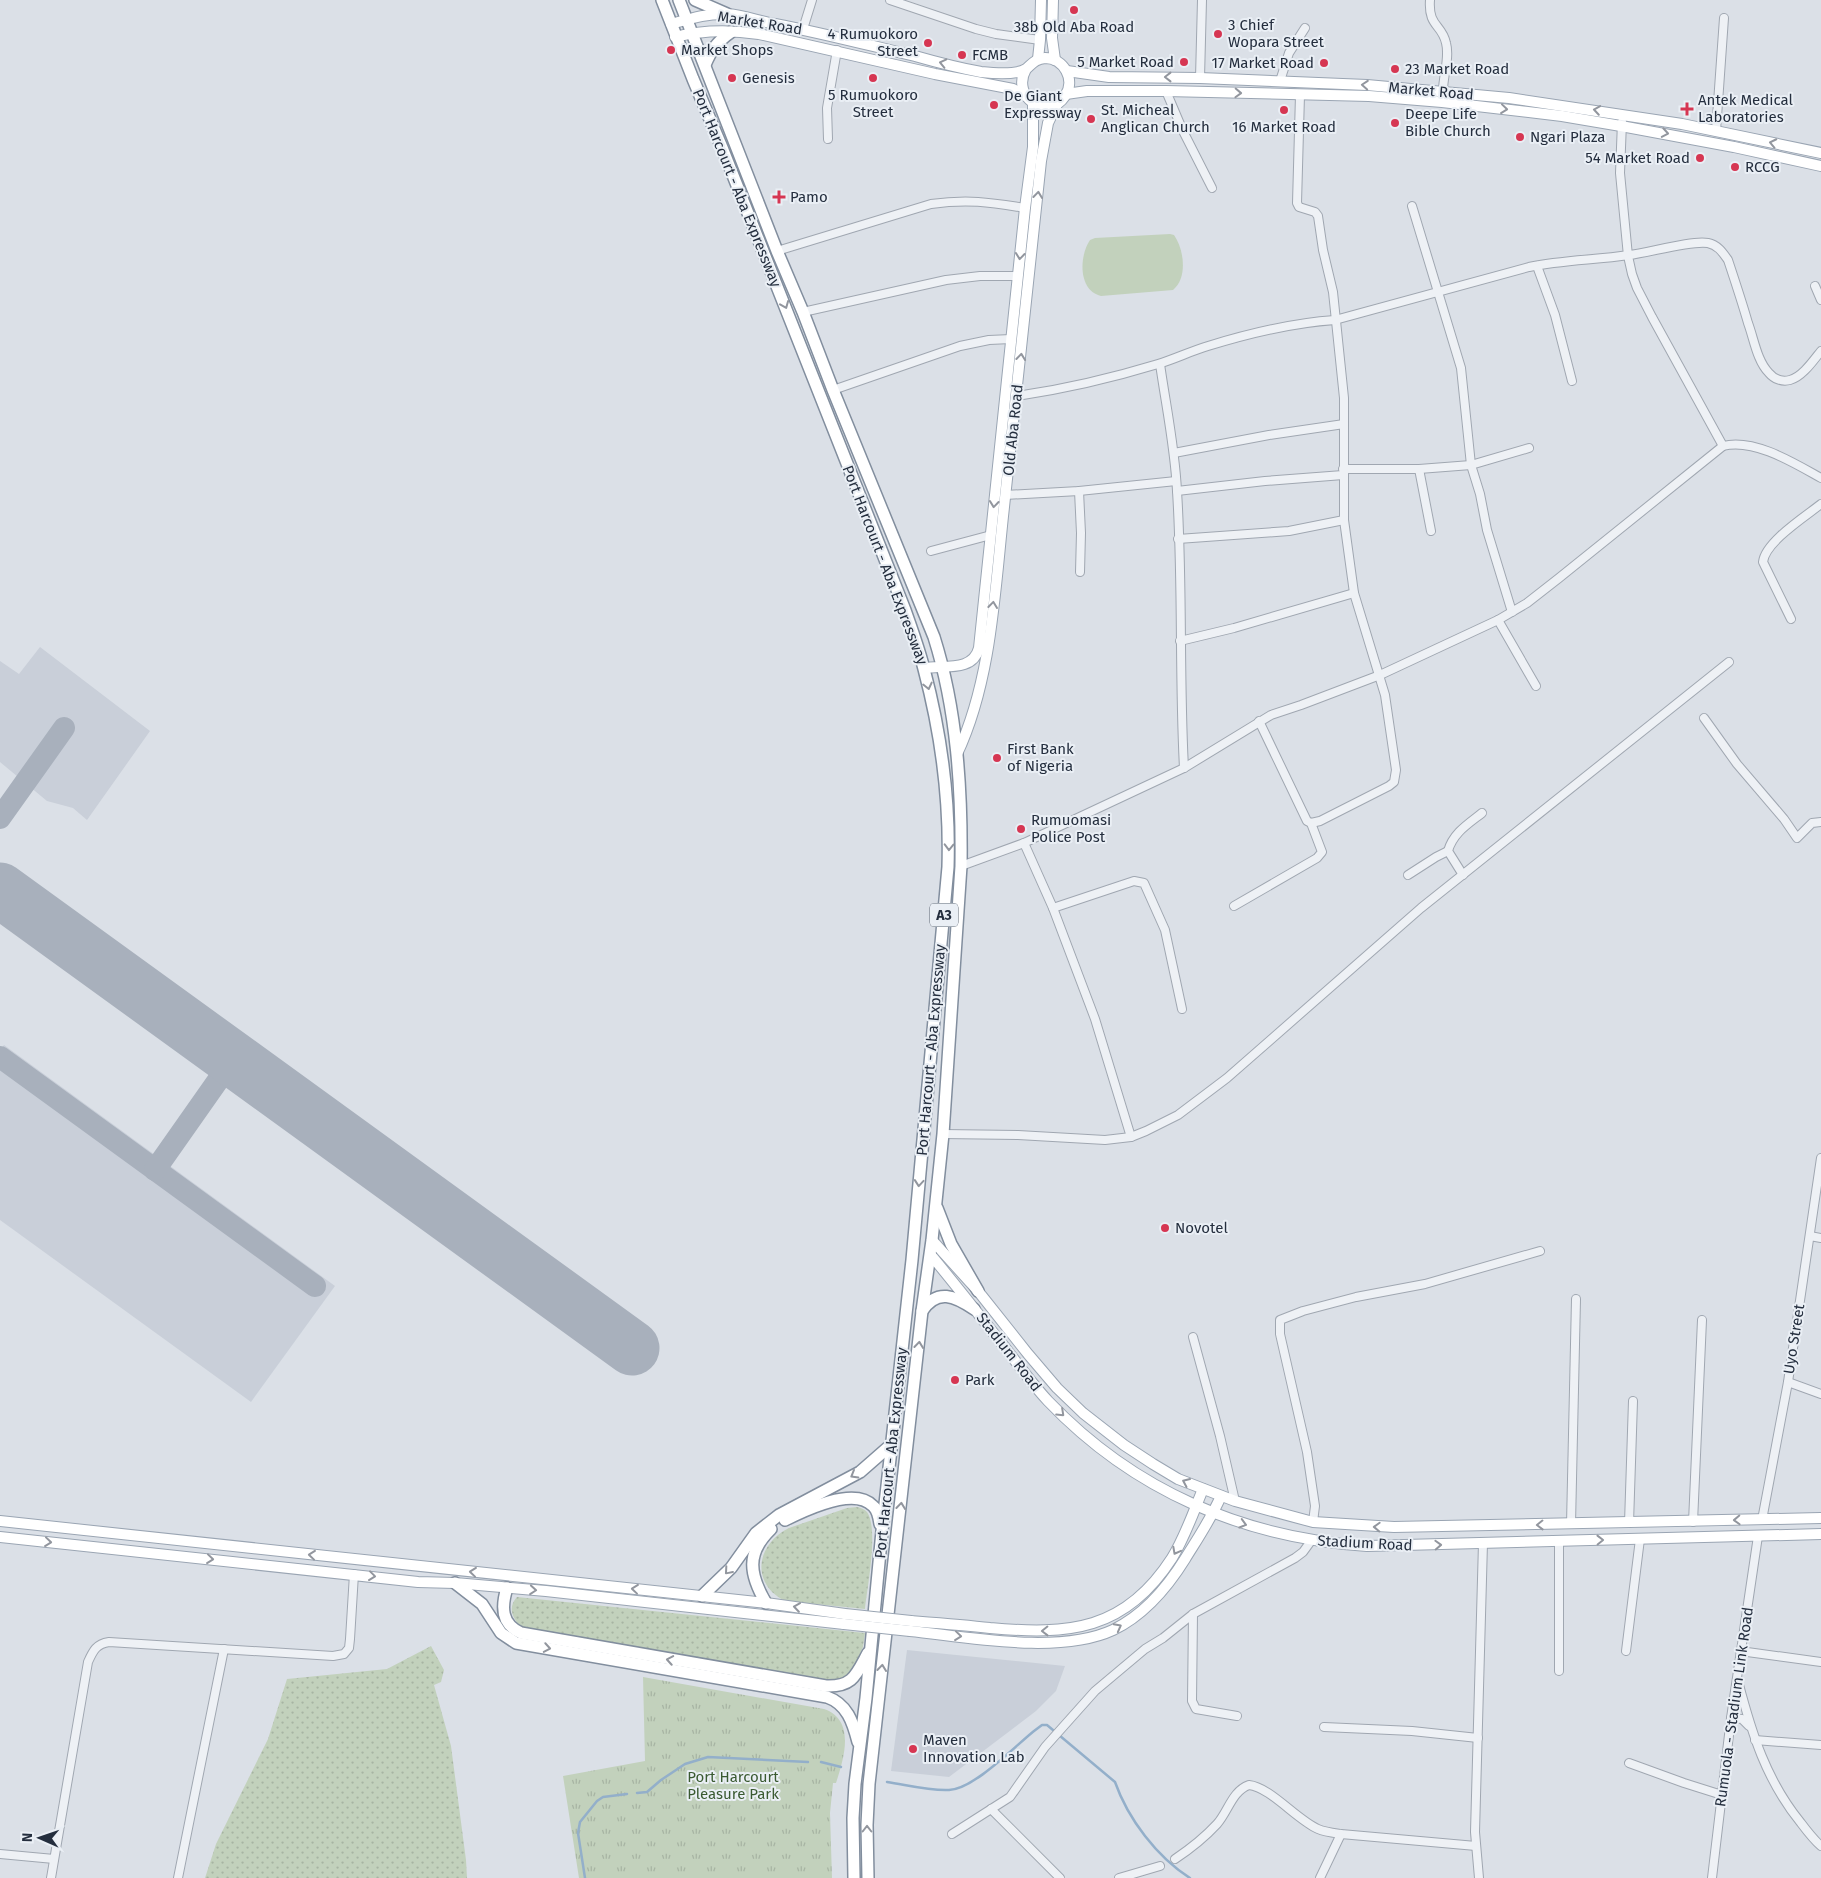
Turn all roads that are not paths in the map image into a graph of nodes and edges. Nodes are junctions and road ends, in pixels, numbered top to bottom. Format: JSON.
{"nodes":[{"id":1,"x":662,"y":0,"type":"edge"},
{"id":2,"x":679,"y":0,"type":"edge"},
{"id":3,"x":695,"y":0,"type":"edge"},
{"id":4,"x":812,"y":0,"type":"edge"},
{"id":5,"x":890,"y":0,"type":"edge"},
{"id":6,"x":1041,"y":0,"type":"edge"},
{"id":7,"x":1052,"y":0,"type":"edge"},
{"id":8,"x":1202,"y":0,"type":"edge"},
{"id":9,"x":1430,"y":0,"type":"edge"},
{"id":10,"x":727,"y":14,"type":"junction"},
{"id":11,"x":1724,"y":18,"type":"dead end"},
{"id":12,"x":687,"y":19,"type":"junction"},
{"id":13,"x":671,"y":24,"type":"junction"},
{"id":14,"x":1305,"y":28,"type":"dead end"},
{"id":15,"x":803,"y":29,"type":"junction"},
{"id":16,"x":691,"y":32,"type":"junction"},
{"id":17,"x":731,"y":32,"type":"junction"},
{"id":18,"x":675,"y":37,"type":"junction"},
{"id":19,"x":1040,"y":40,"type":"junction"},
{"id":20,"x":837,"y":50,"type":"junction"},
{"id":21,"x":1038,"y":59,"type":"junction"},
{"id":22,"x":1054,"y":60,"type":"junction"},
{"id":23,"x":705,"y":65,"type":"junction"},
{"id":24,"x":1026,"y":69,"type":"junction"},
{"id":25,"x":1067,"y":71,"type":"junction"},
{"id":26,"x":1200,"y":78,"type":"junction"},
{"id":27,"x":1280,"y":81,"type":"junction"},
{"id":28,"x":1166,"y":91,"type":"junction"},
{"id":29,"x":1443,"y":91,"type":"junction"},
{"id":30,"x":1066,"y":94,"type":"junction"},
{"id":31,"x":1300,"y":95,"type":"junction"},
{"id":32,"x":1030,"y":100,"type":"junction"},
{"id":33,"x":1057,"y":104,"type":"junction"},
{"id":34,"x":1622,"y":114,"type":"junction"},
{"id":35,"x":1621,"y":126,"type":"junction"},
{"id":36,"x":1716,"y":131,"type":"junction"},
{"id":37,"x":828,"y":139,"type":"dead end"},
{"id":38,"x":1821,"y":154,"type":"edge"},
{"id":39,"x":1821,"y":166,"type":"edge"},
{"id":40,"x":1212,"y":188,"type":"dead end"},
{"id":41,"x":1412,"y":206,"type":"dead end"},
{"id":42,"x":1025,"y":208,"type":"junction"},
{"id":43,"x":776,"y":251,"type":"junction"},
{"id":44,"x":1628,"y":256,"type":"junction"},
{"id":45,"x":1537,"y":266,"type":"junction"},
{"id":46,"x":1018,"y":276,"type":"junction"},
{"id":47,"x":1815,"y":286,"type":"dead end"},
{"id":48,"x":1438,"y":293,"type":"junction"},
{"id":49,"x":1821,"y":300,"type":"edge"},
{"id":50,"x":803,"y":312,"type":"junction"},
{"id":51,"x":1335,"y":320,"type":"junction"},
{"id":52,"x":1011,"y":339,"type":"junction"},
{"id":53,"x":1821,"y":352,"type":"edge"},
{"id":54,"x":1160,"y":364,"type":"junction"},
{"id":55,"x":1572,"y":381,"type":"dead end"},
{"id":56,"x":833,"y":390,"type":"junction"},
{"id":57,"x":1017,"y":396,"type":"junction"},
{"id":58,"x":1344,"y":424,"type":"junction"},
{"id":59,"x":1724,"y":446,"type":"junction"},
{"id":60,"x":1529,"y":448,"type":"dead end"},
{"id":61,"x":1174,"y":453,"type":"junction"},
{"id":62,"x":1471,"y":465,"type":"junction"},
{"id":63,"x":1419,"y":469,"type":"junction"},
{"id":64,"x":1343,"y":472,"type":"junction"},
{"id":65,"x":1821,"y":478,"type":"edge"},
{"id":66,"x":1176,"y":481,"type":"junction"},
{"id":67,"x":1079,"y":491,"type":"junction"},
{"id":68,"x":1177,"y":491,"type":"junction"},
{"id":69,"x":1006,"y":495,"type":"junction"},
{"id":70,"x":1821,"y":504,"type":"edge"},
{"id":71,"x":1344,"y":520,"type":"junction"},
{"id":72,"x":1431,"y":530,"type":"dead end"},
{"id":73,"x":991,"y":535,"type":"junction"},
{"id":74,"x":1178,"y":539,"type":"junction"},
{"id":75,"x":930,"y":551,"type":"dead end"},
{"id":76,"x":1080,"y":572,"type":"dead end"},
{"id":77,"x":1354,"y":593,"type":"junction"},
{"id":78,"x":1512,"y":612,"type":"junction"},
{"id":79,"x":1791,"y":619,"type":"dead end"},
{"id":80,"x":1498,"y":620,"type":"junction"},
{"id":81,"x":1180,"y":641,"type":"junction"},
{"id":82,"x":1729,"y":662,"type":"dead end"},
{"id":83,"x":943,"y":666,"type":"junction"},
{"id":84,"x":924,"y":668,"type":"junction"},
{"id":85,"x":1380,"y":675,"type":"junction"},
{"id":86,"x":1536,"y":686,"type":"dead end"},
{"id":87,"x":1704,"y":718,"type":"dead end"},
{"id":88,"x":1259,"y":721,"type":"junction"},
{"id":89,"x":957,"y":754,"type":"junction"},
{"id":90,"x":1184,"y":768,"type":"junction"},
{"id":91,"x":1482,"y":813,"type":"dead end"},
{"id":92,"x":1821,"y":822,"type":"edge"},
{"id":93,"x":1311,"y":823,"type":"junction"},
{"id":94,"x":1024,"y":843,"type":"junction"},
{"id":95,"x":1448,"y":852,"type":"junction"},
{"id":96,"x":961,"y":866,"type":"junction"},
{"id":97,"x":1408,"y":875,"type":"dead end"},
{"id":98,"x":1463,"y":875,"type":"junction"},
{"id":99,"x":1234,"y":906,"type":"dead end"},
{"id":100,"x":1053,"y":908,"type":"junction"},
{"id":101,"x":1182,"y":1009,"type":"dead end"},
{"id":102,"x":943,"y":1134,"type":"junction"},
{"id":103,"x":1131,"y":1137,"type":"junction"},
{"id":104,"x":1821,"y":1158,"type":"edge"},
{"id":105,"x":936,"y":1205,"type":"junction"},
{"id":106,"x":1810,"y":1236,"type":"junction"},
{"id":107,"x":1821,"y":1238,"type":"edge"},
{"id":108,"x":932,"y":1240,"type":"junction"},
{"id":109,"x":1540,"y":1251,"type":"dead end"},
{"id":110,"x":930,"y":1254,"type":"junction"},
{"id":111,"x":978,"y":1291,"type":"junction"},
{"id":112,"x":1576,"y":1299,"type":"dead end"},
{"id":113,"x":974,"y":1308,"type":"junction"},
{"id":114,"x":922,"y":1312,"type":"junction"},
{"id":115,"x":1702,"y":1320,"type":"dead end"},
{"id":116,"x":1193,"y":1337,"type":"dead end"},
{"id":117,"x":1788,"y":1382,"type":"junction"},
{"id":118,"x":1821,"y":1394,"type":"edge"},
{"id":119,"x":1633,"y":1401,"type":"dead end"},
{"id":120,"x":892,"y":1444,"type":"junction"},
{"id":121,"x":1203,"y":1489,"type":"junction"},
{"id":122,"x":1221,"y":1496,"type":"junction"},
{"id":123,"x":1235,"y":1501,"type":"junction"},
{"id":124,"x":1196,"y":1506,"type":"junction"},
{"id":125,"x":1213,"y":1514,"type":"junction"},
{"id":126,"x":1821,"y":1518,"type":"edge"},
{"id":127,"x":1762,"y":1520,"type":"junction"},
{"id":128,"x":0,"y":1522,"type":"edge"},
{"id":129,"x":1312,"y":1522,"type":"junction"},
{"id":130,"x":1693,"y":1522,"type":"junction"},
{"id":131,"x":1629,"y":1523,"type":"junction"},
{"id":132,"x":1571,"y":1524,"type":"junction"},
{"id":133,"x":882,"y":1531,"type":"junction"},
{"id":134,"x":1821,"y":1534,"type":"edge"},
{"id":135,"x":1758,"y":1536,"type":"junction"},
{"id":136,"x":0,"y":1537,"type":"edge"},
{"id":137,"x":1640,"y":1539,"type":"junction"},
{"id":138,"x":1312,"y":1541,"type":"junction"},
{"id":139,"x":1559,"y":1541,"type":"junction"},
{"id":140,"x":1482,"y":1544,"type":"junction"},
{"id":141,"x":354,"y":1574,"type":"junction"},
{"id":142,"x":455,"y":1582,"type":"junction"},
{"id":143,"x":507,"y":1588,"type":"junction"},
{"id":144,"x":702,"y":1596,"type":"junction"},
{"id":145,"x":766,"y":1603,"type":"junction"},
{"id":146,"x":1193,"y":1614,"type":"junction"},
{"id":147,"x":844,"y":1619,"type":"junction"},
{"id":148,"x":871,"y":1647,"type":"junction"},
{"id":149,"x":224,"y":1649,"type":"junction"},
{"id":150,"x":1626,"y":1651,"type":"dead end"},
{"id":151,"x":1740,"y":1651,"type":"junction"},
{"id":152,"x":1821,"y":1662,"type":"edge"},
{"id":153,"x":1559,"y":1671,"type":"dead end"},
{"id":154,"x":1737,"y":1677,"type":"junction"},
{"id":155,"x":1237,"y":1716,"type":"dead end"},
{"id":156,"x":1731,"y":1718,"type":"junction"},
{"id":157,"x":1324,"y":1727,"type":"dead end"},
{"id":158,"x":1750,"y":1728,"type":"junction"},
{"id":159,"x":1478,"y":1738,"type":"junction"},
{"id":160,"x":1755,"y":1740,"type":"junction"},
{"id":161,"x":1821,"y":1745,"type":"edge"},
{"id":162,"x":860,"y":1750,"type":"junction"},
{"id":163,"x":1629,"y":1764,"type":"dead end"},
{"id":164,"x":1722,"y":1794,"type":"junction"},
{"id":165,"x":991,"y":1809,"type":"junction"},
{"id":166,"x":952,"y":1834,"type":"dead end"},
{"id":167,"x":1341,"y":1834,"type":"junction"},
{"id":168,"x":1476,"y":1846,"type":"junction"},
{"id":169,"x":1821,"y":1846,"type":"edge"},
{"id":170,"x":0,"y":1854,"type":"edge"},
{"id":171,"x":54,"y":1859,"type":"junction"},
{"id":172,"x":1175,"y":1859,"type":"dead end"},
{"id":173,"x":1160,"y":1866,"type":"dead end"},
{"id":174,"x":51,"y":1878,"type":"edge"},
{"id":175,"x":178,"y":1878,"type":"edge"},
{"id":176,"x":854,"y":1878,"type":"edge"},
{"id":177,"x":868,"y":1878,"type":"edge"},
{"id":178,"x":1060,"y":1878,"type":"edge"},
{"id":179,"x":1120,"y":1878,"type":"edge"},
{"id":180,"x":1320,"y":1878,"type":"edge"},
{"id":181,"x":1479,"y":1878,"type":"edge"},
{"id":182,"x":1712,"y":1878,"type":"edge"}],
"edges":[{"from":1,"to":13,"type":"highway","name":"Port Harcourt - Aba Expressway","number":"A3"},
{"from":2,"to":12,"type":"highway","name":"Port Harcourt - Aba Expressway","number":"A3"},
{"from":3,"to":10,"type":"highway"},
{"from":4,"to":15,"type":"street"},
{"from":5,"to":19,"type":"street"},
{"from":6,"to":19,"type":"main road"},
{"from":7,"to":22,"type":"main road"},
{"from":8,"to":26,"type":"street"},
{"from":9,"to":29,"type":"street"},
{"from":10,"to":12,"type":"main road","name":"Market Road"},
{"from":10,"to":15,"type":"main road","name":"Market Road"},
{"from":11,"to":36,"type":"street"},
{"from":12,"to":13,"type":"main road","name":"Market Road"},
{"from":12,"to":16,"type":"highway","name":"Port Harcourt - Aba Expressway","number":"A3"},
{"from":13,"to":18,"type":"highway","name":"Port Harcourt - Aba Expressway","number":"A3"},
{"from":14,"to":27,"type":"street"},
{"from":24,"to":15,"type":"main road","name":"Market Road","one_way":true},
{"from":16,"to":17,"type":"main road","name":"Market Road"},
{"from":16,"to":18,"type":"main road","name":"Market Road"},
{"from":16,"to":23,"type":"highway","name":"Port Harcourt - Aba Expressway","number":"A3"},
{"from":17,"to":20,"type":"main road","name":"Market Road"},
{"from":17,"to":23,"type":"highway"},
{"from":18,"to":84,"type":"highway","name":"Port Harcourt - Aba Expressway","number":"A3","one_way":true},
{"from":19,"to":21,"type":"main road"},
{"from":20,"to":32,"type":"main road","name":"Market Road"},
{"from":20,"to":37,"type":"street"},
{"from":21,"to":22,"type":"main road"},
{"from":21,"to":24,"type":"main road"},
{"from":22,"to":25,"type":"main road"},
{"from":23,"to":43,"type":"highway","name":"Port Harcourt - Aba Expressway","number":"A3"},
{"from":24,"to":32,"type":"main road"},
{"from":26,"to":25,"type":"main road","name":"Market Road","one_way":true},
{"from":25,"to":30,"type":"main road"},
{"from":26,"to":27,"type":"main road","name":"Market Road"},
{"from":29,"to":27,"type":"main road","name":"Market Road","one_way":true},
{"from":28,"to":30,"type":"main road","name":"Market Road"},
{"from":28,"to":31,"type":"main road","name":"Market Road","one_way":true},
{"from":28,"to":40,"type":"street"},
{"from":34,"to":29,"type":"main road","name":"Market Road","one_way":true},
{"from":30,"to":33,"type":"main road"},
{"from":31,"to":35,"type":"main road","name":"Market Road","one_way":true},
{"from":31,"to":51,"type":"street"},
{"from":32,"to":33,"type":"main road"},
{"from":32,"to":42,"type":"main road","name":"Old Aba Road"},
{"from":57,"to":33,"type":"main road","name":"Old Aba Road","one_way":true},
{"from":34,"to":35,"type":"street"},
{"from":34,"to":36,"type":"main road","name":"Market Road"},
{"from":35,"to":39,"type":"main road","name":"Market Road","one_way":true},
{"from":35,"to":44,"type":"street"},
{"from":38,"to":36,"type":"main road","name":"Market Road","one_way":true},
{"from":41,"to":48,"type":"street"},
{"from":42,"to":43,"type":"street"},
{"from":42,"to":46,"type":"main road","name":"Old Aba Road","one_way":true},
{"from":43,"to":50,"type":"highway","name":"Port Harcourt - Aba Expressway","number":"A3"},
{"from":44,"to":45,"type":"street"},
{"from":44,"to":53,"type":"street"},
{"from":44,"to":59,"type":"street"},
{"from":45,"to":48,"type":"street"},
{"from":45,"to":55,"type":"street"},
{"from":46,"to":50,"type":"street"},
{"from":46,"to":52,"type":"main road","name":"Old Aba Road"},
{"from":47,"to":49,"type":"street"},
{"from":48,"to":51,"type":"street"},
{"from":48,"to":62,"type":"street"},
{"from":50,"to":56,"type":"highway","name":"Port Harcourt - Aba Expressway","number":"A3"},
{"from":51,"to":54,"type":"street"},
{"from":51,"to":58,"type":"street"},
{"from":52,"to":56,"type":"street"},
{"from":52,"to":73,"type":"main road","name":"Old Aba Road","one_way":true},
{"from":54,"to":57,"type":"street"},
{"from":54,"to":61,"type":"street"},
{"from":56,"to":83,"type":"highway","name":"Port Harcourt - Aba Expressway","number":"A3"},
{"from":57,"to":69,"type":"main road","name":"Old Aba Road"},
{"from":58,"to":61,"type":"street"},
{"from":58,"to":64,"type":"street"},
{"from":59,"to":65,"type":"street"},
{"from":59,"to":78,"type":"street"},
{"from":60,"to":62,"type":"street"},
{"from":61,"to":66,"type":"street"},
{"from":62,"to":63,"type":"street"},
{"from":62,"to":78,"type":"street"},
{"from":63,"to":64,"type":"street"},
{"from":63,"to":72,"type":"street"},
{"from":64,"to":68,"type":"street"},
{"from":64,"to":71,"type":"street"},
{"from":66,"to":67,"type":"street"},
{"from":66,"to":68,"type":"street"},
{"from":67,"to":69,"type":"street"},
{"from":67,"to":76,"type":"street"},
{"from":68,"to":74,"type":"street"},
{"from":89,"to":69,"type":"main road","name":"Old Aba Road","one_way":true},
{"from":70,"to":79,"type":"street"},
{"from":71,"to":74,"type":"street"},
{"from":71,"to":77,"type":"street"},
{"from":73,"to":75,"type":"street"},
{"from":73,"to":83,"type":"main road","name":"Old Aba Road"},
{"from":74,"to":81,"type":"street"},
{"from":77,"to":81,"type":"street"},
{"from":77,"to":85,"type":"street"},
{"from":78,"to":80,"type":"street"},
{"from":80,"to":85,"type":"street"},
{"from":80,"to":86,"type":"street"},
{"from":81,"to":90,"type":"street"},
{"from":82,"to":98,"type":"street"},
{"from":83,"to":84,"type":"main road","name":"Old Aba Road"},
{"from":83,"to":89,"type":"highway","name":"Port Harcourt - Aba Expressway","number":"A3"},
{"from":84,"to":120,"type":"highway","name":"Port Harcourt - Aba Expressway","number":"A3","one_way":true},
{"from":85,"to":88,"type":"street"},
{"from":85,"to":93,"type":"street"},
{"from":87,"to":92,"type":"street"},
{"from":88,"to":90,"type":"street"},
{"from":88,"to":93,"type":"street"},
{"from":89,"to":96,"type":"highway","name":"Port Harcourt - Aba Expressway","number":"A3"},
{"from":90,"to":94,"type":"street"},
{"from":91,"to":95,"type":"street"},
{"from":93,"to":99,"type":"street"},
{"from":94,"to":96,"type":"street"},
{"from":94,"to":100,"type":"street"},
{"from":95,"to":97,"type":"street"},
{"from":95,"to":98,"type":"street"},
{"from":96,"to":102,"type":"highway","name":"Port Harcourt - Aba Expressway","number":"A3"},
{"from":98,"to":103,"type":"street"},
{"from":100,"to":101,"type":"street"},
{"from":100,"to":103,"type":"street"},
{"from":102,"to":103,"type":"street"},
{"from":102,"to":105,"type":"highway","name":"Port Harcourt - Aba Expressway","number":"A3"},
{"from":104,"to":106,"type":"street","name":"Uyo Street"},
{"from":105,"to":108,"type":"highway","name":"Port Harcourt - Aba Expressway","number":"A3"},
{"from":105,"to":111,"type":"highway"},
{"from":106,"to":107,"type":"street"},
{"from":106,"to":117,"type":"street","name":"Uyo Street"},
{"from":108,"to":110,"type":"highway","name":"Port Harcourt - Aba Expressway","number":"A3"},
{"from":108,"to":111,"type":"main road","name":"Stadium Road"},
{"from":109,"to":129,"type":"street"},
{"from":110,"to":113,"type":"main road","name":"Stadium Road"},
{"from":110,"to":114,"type":"highway","name":"Port Harcourt - Aba Expressway","number":"A3"},
{"from":121,"to":111,"type":"main road","name":"Stadium Road","one_way":true},
{"from":112,"to":132,"type":"street"},
{"from":113,"to":114,"type":"highway"},
{"from":113,"to":124,"type":"main road","name":"Stadium Road","one_way":true},
{"from":177,"to":114,"type":"highway","name":"Port Harcourt - Aba Expressway","number":"A3","one_way":true},
{"from":115,"to":130,"type":"street"},
{"from":116,"to":123,"type":"street"},
{"from":117,"to":118,"type":"street"},
{"from":117,"to":127,"type":"street","name":"Uyo Street"},
{"from":119,"to":131,"type":"street"},
{"from":120,"to":133,"type":"highway","name":"Port Harcourt - Aba Expressway","number":"A3"},
{"from":120,"to":144,"type":"highway","one_way":true},
{"from":121,"to":122,"type":"main road","name":"Stadium Road"},
{"from":121,"to":124,"type":"main road"},
{"from":122,"to":123,"type":"main road","name":"Stadium Road"},
{"from":122,"to":125,"type":"main road"},
{"from":123,"to":129,"type":"main road","name":"Stadium Road"},
{"from":124,"to":125,"type":"main road","name":"Stadium Road"},
{"from":124,"to":147,"type":"main road","one_way":true,"bridge":true},
{"from":125,"to":138,"type":"main road","name":"Stadium Road","one_way":true},
{"from":147,"to":125,"type":"main road","one_way":true,"bridge":true},
{"from":126,"to":127,"type":"main road","name":"Stadium Road"},
{"from":127,"to":130,"type":"main road","name":"Stadium Road","one_way":true},
{"from":144,"to":128,"type":"main road","one_way":true},
{"from":132,"to":129,"type":"main road","name":"Stadium Road","one_way":true},
{"from":130,"to":131,"type":"main road","name":"Stadium Road"},
{"from":131,"to":132,"type":"main road","name":"Stadium Road"},
{"from":133,"to":145,"type":"highway"},
{"from":133,"to":148,"type":"highway","name":"Port Harcourt - Aba Expressway","number":"A3"},
{"from":134,"to":135,"type":"main road","name":"Stadium Road"},
{"from":135,"to":137,"type":"main road","name":"Stadium Road"},
{"from":135,"to":151,"type":"street","name":"Rumuola - Stadium Link Road"},
{"from":136,"to":141,"type":"main road","one_way":true},
{"from":139,"to":137,"type":"main road","name":"Stadium Road","one_way":true},
{"from":137,"to":150,"type":"street"},
{"from":138,"to":140,"type":"main road","name":"Stadium Road","one_way":true},
{"from":138,"to":146,"type":"street"},
{"from":139,"to":140,"type":"main road","name":"Stadium Road"},
{"from":139,"to":153,"type":"street"},
{"from":140,"to":159,"type":"street"},
{"from":141,"to":142,"type":"main road","one_way":true},
{"from":141,"to":149,"type":"street"},
{"from":142,"to":143,"type":"main road"},
{"from":142,"to":162,"type":"highway","one_way":true},
{"from":143,"to":147,"type":"main road","one_way":true},
{"from":148,"to":143,"type":"highway","one_way":true},
{"from":144,"to":145,"type":"main road"},
{"from":147,"to":145,"type":"main road","one_way":true},
{"from":146,"to":155,"type":"street"},
{"from":146,"to":165,"type":"street"},
{"from":148,"to":162,"type":"highway","name":"Port Harcourt - Aba Expressway","number":"A3"},
{"from":149,"to":171,"type":"street"},
{"from":149,"to":175,"type":"street"},
{"from":151,"to":152,"type":"street"},
{"from":151,"to":154,"type":"street","name":"Rumuola - Stadium Link Road"},
{"from":154,"to":156,"type":"street","name":"Rumuola - Stadium Link Road"},
{"from":154,"to":158,"type":"street"},
{"from":156,"to":158,"type":"street"},
{"from":156,"to":164,"type":"street","name":"Rumuola - Stadium Link Road"},
{"from":157,"to":159,"type":"street"},
{"from":158,"to":160,"type":"street"},
{"from":159,"to":168,"type":"street"},
{"from":160,"to":161,"type":"street"},
{"from":160,"to":169,"type":"street"},
{"from":162,"to":176,"type":"highway","name":"Port Harcourt - Aba Expressway","number":"A3"},
{"from":163,"to":164,"type":"street"},
{"from":164,"to":182,"type":"street","name":"Rumuola - Stadium Link Road"},
{"from":165,"to":166,"type":"street"},
{"from":165,"to":178,"type":"street"},
{"from":167,"to":168,"type":"street"},
{"from":167,"to":172,"type":"street"},
{"from":167,"to":180,"type":"street"},
{"from":168,"to":181,"type":"street"},
{"from":170,"to":171,"type":"street"},
{"from":171,"to":174,"type":"street"},
{"from":173,"to":179,"type":"street"}]}
